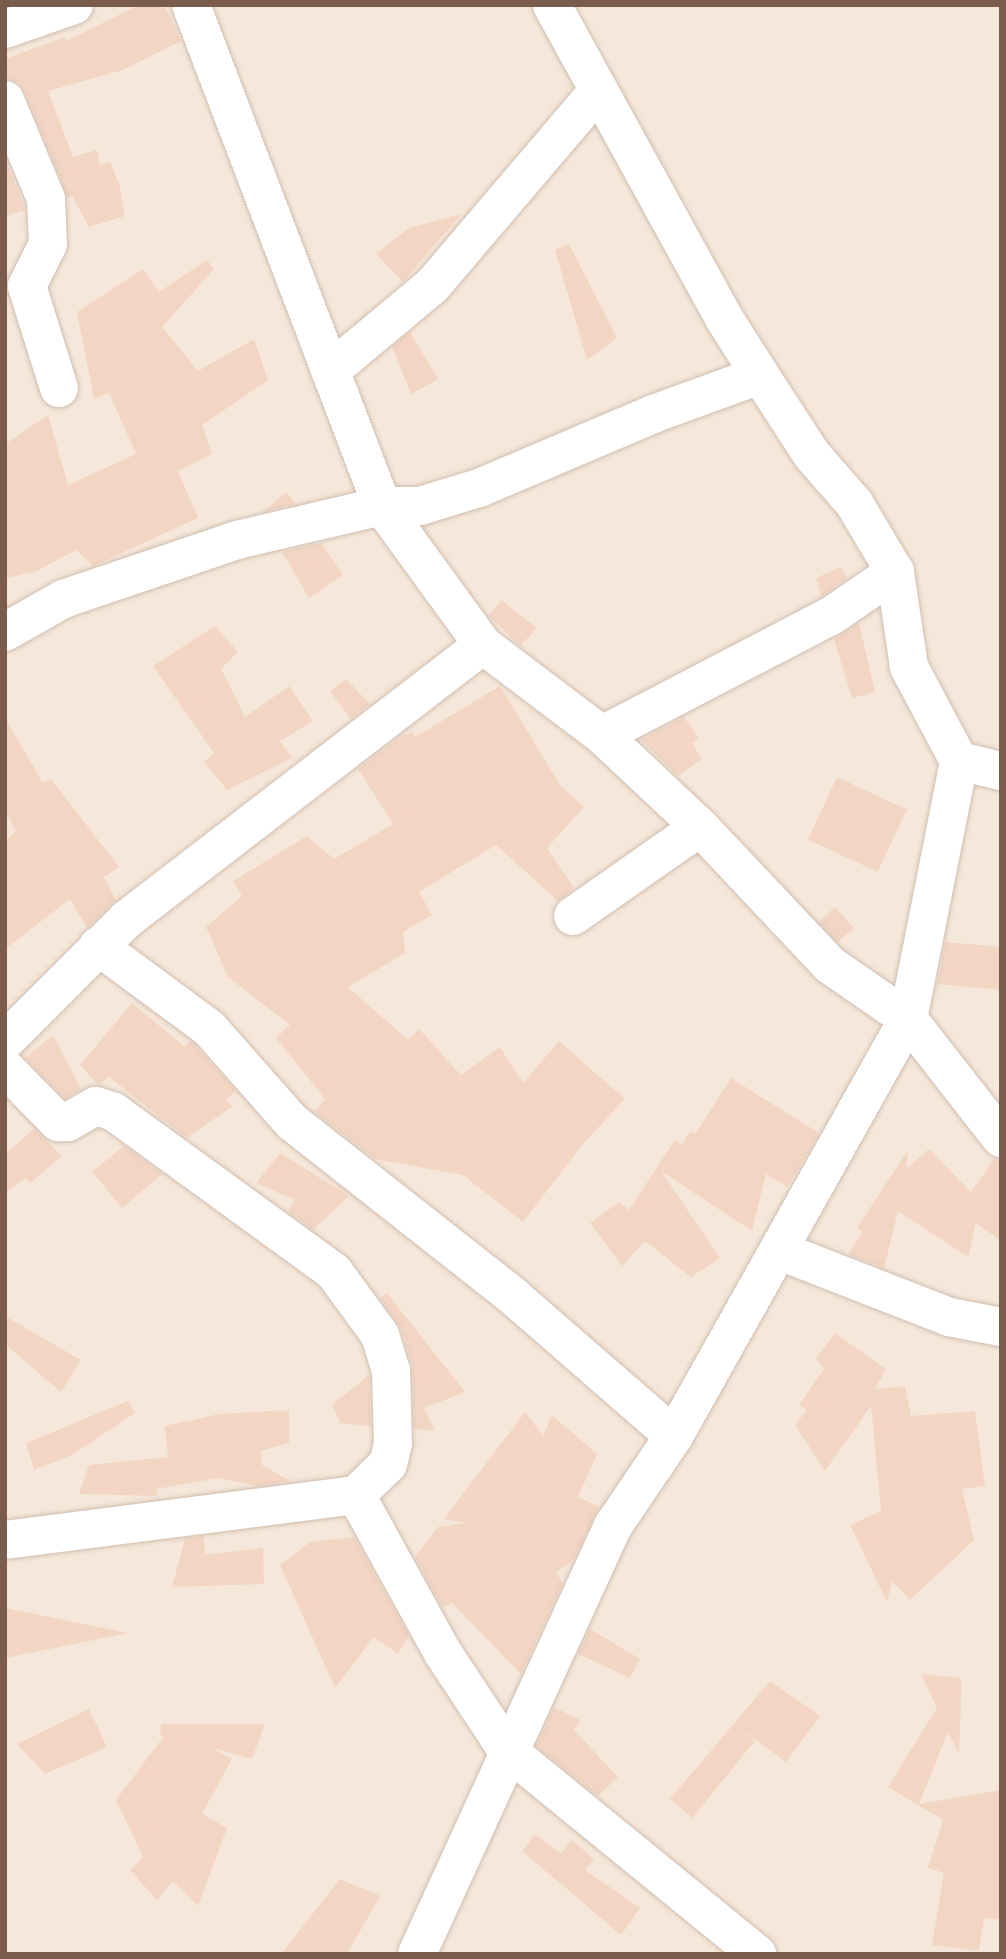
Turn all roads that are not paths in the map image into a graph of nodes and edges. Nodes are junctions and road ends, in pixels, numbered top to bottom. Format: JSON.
{"nodes":[{"id":1,"x":74,"y":5,"type":"edge"},
{"id":2,"x":191,"y":5,"type":"edge"},
{"id":3,"x":552,"y":5,"type":"edge"},
{"id":4,"x":6,"y":28,"type":"edge"},
{"id":5,"x":598,"y":90,"type":"junction"},
{"id":6,"x":5,"y":100,"type":"edge"},
{"id":7,"x":330,"y":371,"type":"junction"},
{"id":8,"x":760,"y":375,"type":"junction"},
{"id":9,"x":59,"y":388,"type":"dead end"},
{"id":10,"x":382,"y":506,"type":"junction"},
{"id":11,"x":895,"y":572,"type":"junction"},
{"id":12,"x":5,"y":632,"type":"edge"},
{"id":13,"x":483,"y":645,"type":"junction"},
{"id":14,"x":602,"y":735,"type":"junction"},
{"id":15,"x":959,"y":761,"type":"junction"},
{"id":16,"x":1001,"y":771,"type":"edge"},
{"id":17,"x":700,"y":827,"type":"junction"},
{"id":18,"x":573,"y":916,"type":"dead end"},
{"id":19,"x":98,"y":946,"type":"junction"},
{"id":20,"x":908,"y":1019,"type":"junction"},
{"id":21,"x":5,"y":1041,"type":"edge"},
{"id":22,"x":5,"y":1068,"type":"edge"},
{"id":23,"x":1001,"y":1138,"type":"edge"},
{"id":24,"x":780,"y":1251,"type":"junction"},
{"id":25,"x":1001,"y":1327,"type":"edge"},
{"id":26,"x":674,"y":1436,"type":"junction"},
{"id":27,"x":356,"y":1495,"type":"junction"},
{"id":28,"x":5,"y":1540,"type":"edge"},
{"id":29,"x":507,"y":1750,"type":"junction"},
{"id":30,"x":417,"y":1954,"type":"edge"},
{"id":31,"x":757,"y":1954,"type":"edge"}],
"edges":[{"from":1,"to":4,"type":"street"},
{"from":2,"to":7,"type":"street"},
{"from":3,"to":5,"type":"street"},
{"from":5,"to":7,"type":"street"},
{"from":5,"to":8,"type":"street"},
{"from":6,"to":9,"type":"street"},
{"from":7,"to":10,"type":"street"},
{"from":8,"to":10,"type":"street"},
{"from":8,"to":11,"type":"street"},
{"from":10,"to":12,"type":"street"},
{"from":10,"to":13,"type":"street"},
{"from":11,"to":14,"type":"street"},
{"from":11,"to":15,"type":"street"},
{"from":13,"to":14,"type":"street"},
{"from":13,"to":19,"type":"street"},
{"from":14,"to":17,"type":"street"},
{"from":15,"to":16,"type":"street"},
{"from":15,"to":20,"type":"street"},
{"from":17,"to":18,"type":"street"},
{"from":17,"to":20,"type":"street"},
{"from":19,"to":21,"type":"street"},
{"from":19,"to":26,"type":"street"},
{"from":20,"to":23,"type":"street"},
{"from":20,"to":24,"type":"street"},
{"from":22,"to":27,"type":"street"},
{"from":24,"to":25,"type":"street"},
{"from":24,"to":26,"type":"street"},
{"from":26,"to":29,"type":"street"},
{"from":27,"to":28,"type":"street"},
{"from":27,"to":29,"type":"street"},
{"from":29,"to":30,"type":"street"},
{"from":29,"to":31,"type":"street"}]}
